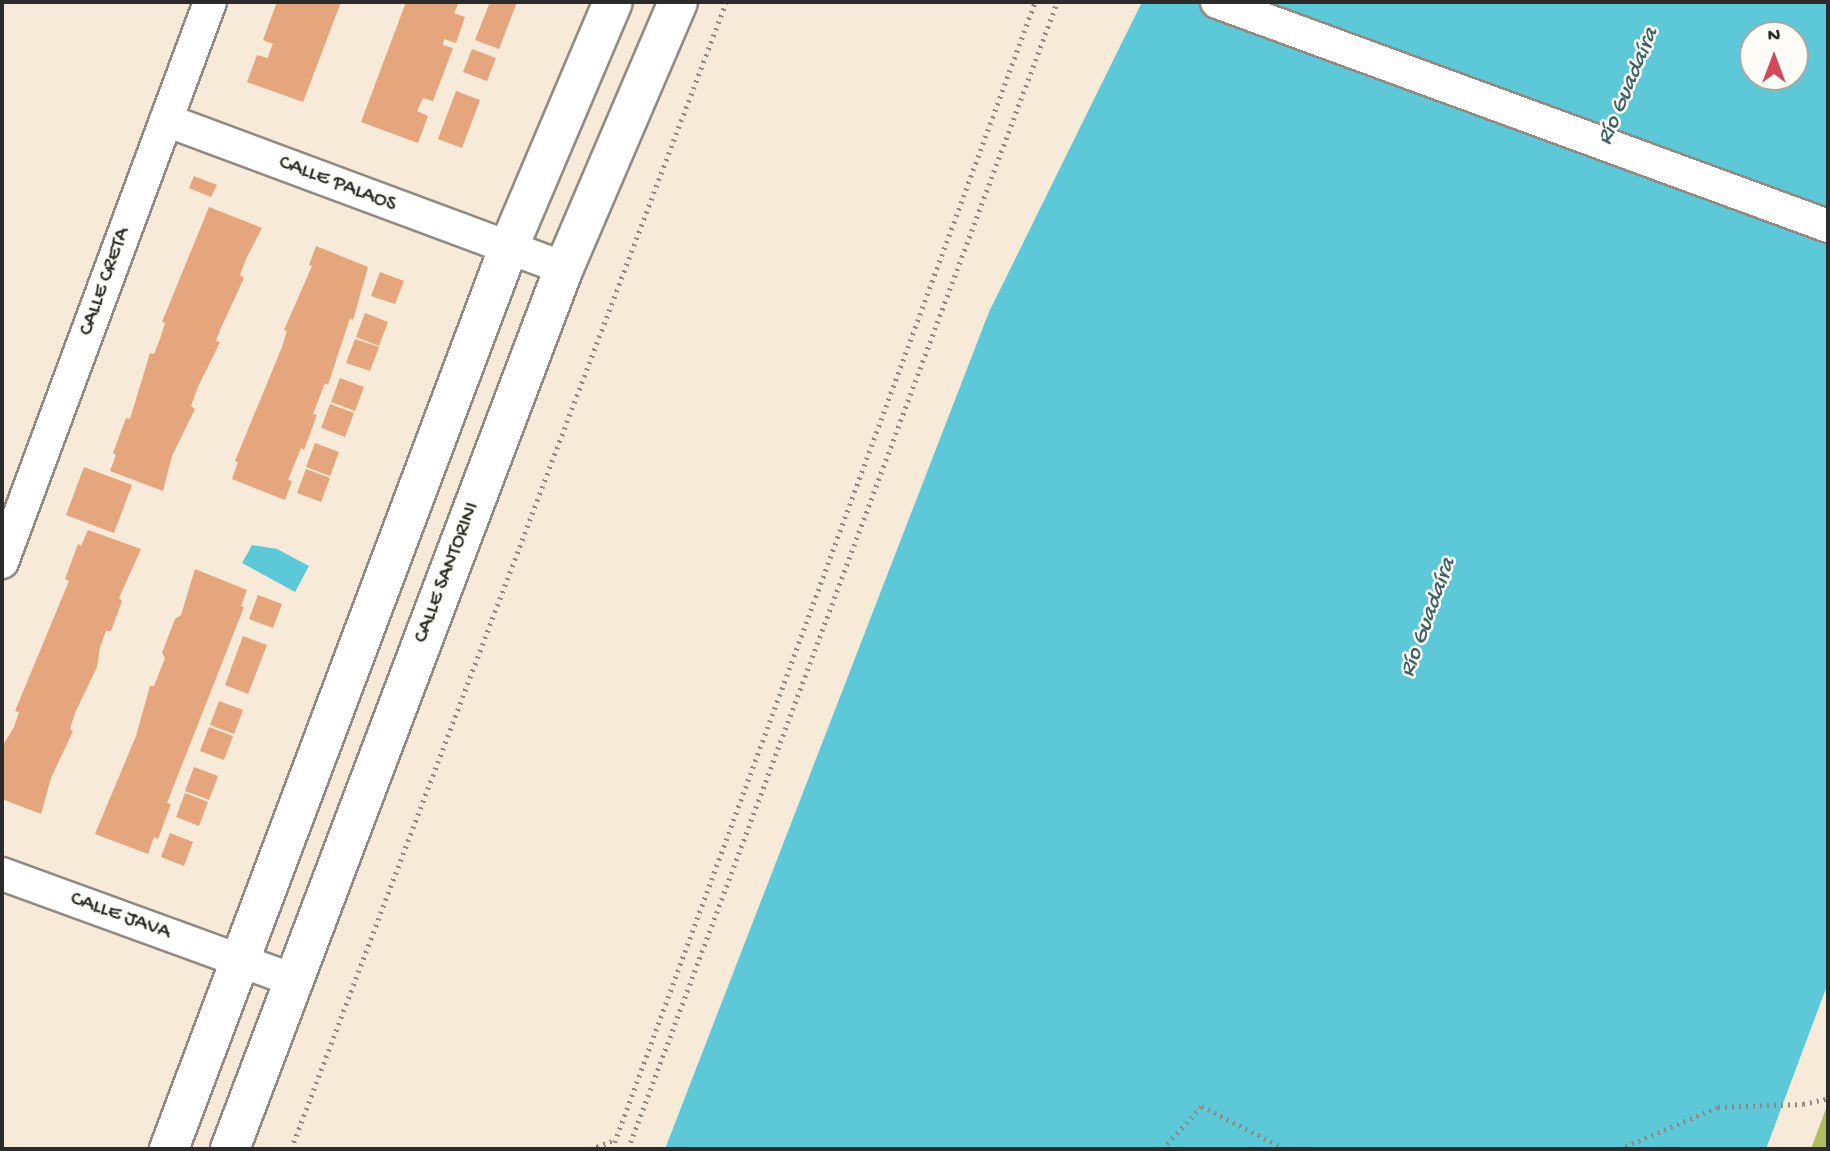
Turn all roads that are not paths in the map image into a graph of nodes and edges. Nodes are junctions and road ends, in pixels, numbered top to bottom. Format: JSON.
{"nodes":[{"id":1,"x":210,"y":2,"type":"edge"},
{"id":2,"x":613,"y":2,"type":"edge"},
{"id":3,"x":678,"y":2,"type":"edge"},
{"id":4,"x":1217,"y":2,"type":"edge"},
{"id":5,"x":166,"y":120,"type":"junction"},
{"id":6,"x":1828,"y":226,"type":"edge"},
{"id":7,"x":508,"y":249,"type":"junction"},
{"id":8,"x":564,"y":268,"type":"junction"},
{"id":9,"x":2,"y":562,"type":"edge"},
{"id":10,"x":2,"y":874,"type":"edge"},
{"id":11,"x":239,"y":961,"type":"junction"},
{"id":12,"x":293,"y":980,"type":"junction"},
{"id":13,"x":169,"y":1149,"type":"edge"},
{"id":14,"x":230,"y":1149,"type":"edge"}],
"edges":[{"from":1,"to":5,"type":"street","name":"CALLE CRETA"},
{"from":2,"to":7,"type":"street"},
{"from":3,"to":8,"type":"street","name":"CALLE SANTORINI"},
{"from":4,"to":6,"type":"street"},
{"from":5,"to":7,"type":"street","name":"CALLE PALAOS"},
{"from":5,"to":9,"type":"street","name":"CALLE CRETA"},
{"from":7,"to":8,"type":"street","name":"CALLE PALAOS"},
{"from":7,"to":11,"type":"street"},
{"from":8,"to":12,"type":"street","name":"CALLE SANTORINI"},
{"from":10,"to":11,"type":"street","name":"CALLE JAVA"},
{"from":11,"to":12,"type":"street","name":"CALLE JAVA"},
{"from":11,"to":13,"type":"street"},
{"from":12,"to":14,"type":"street","name":"CALLE SANTORINI"}]}
